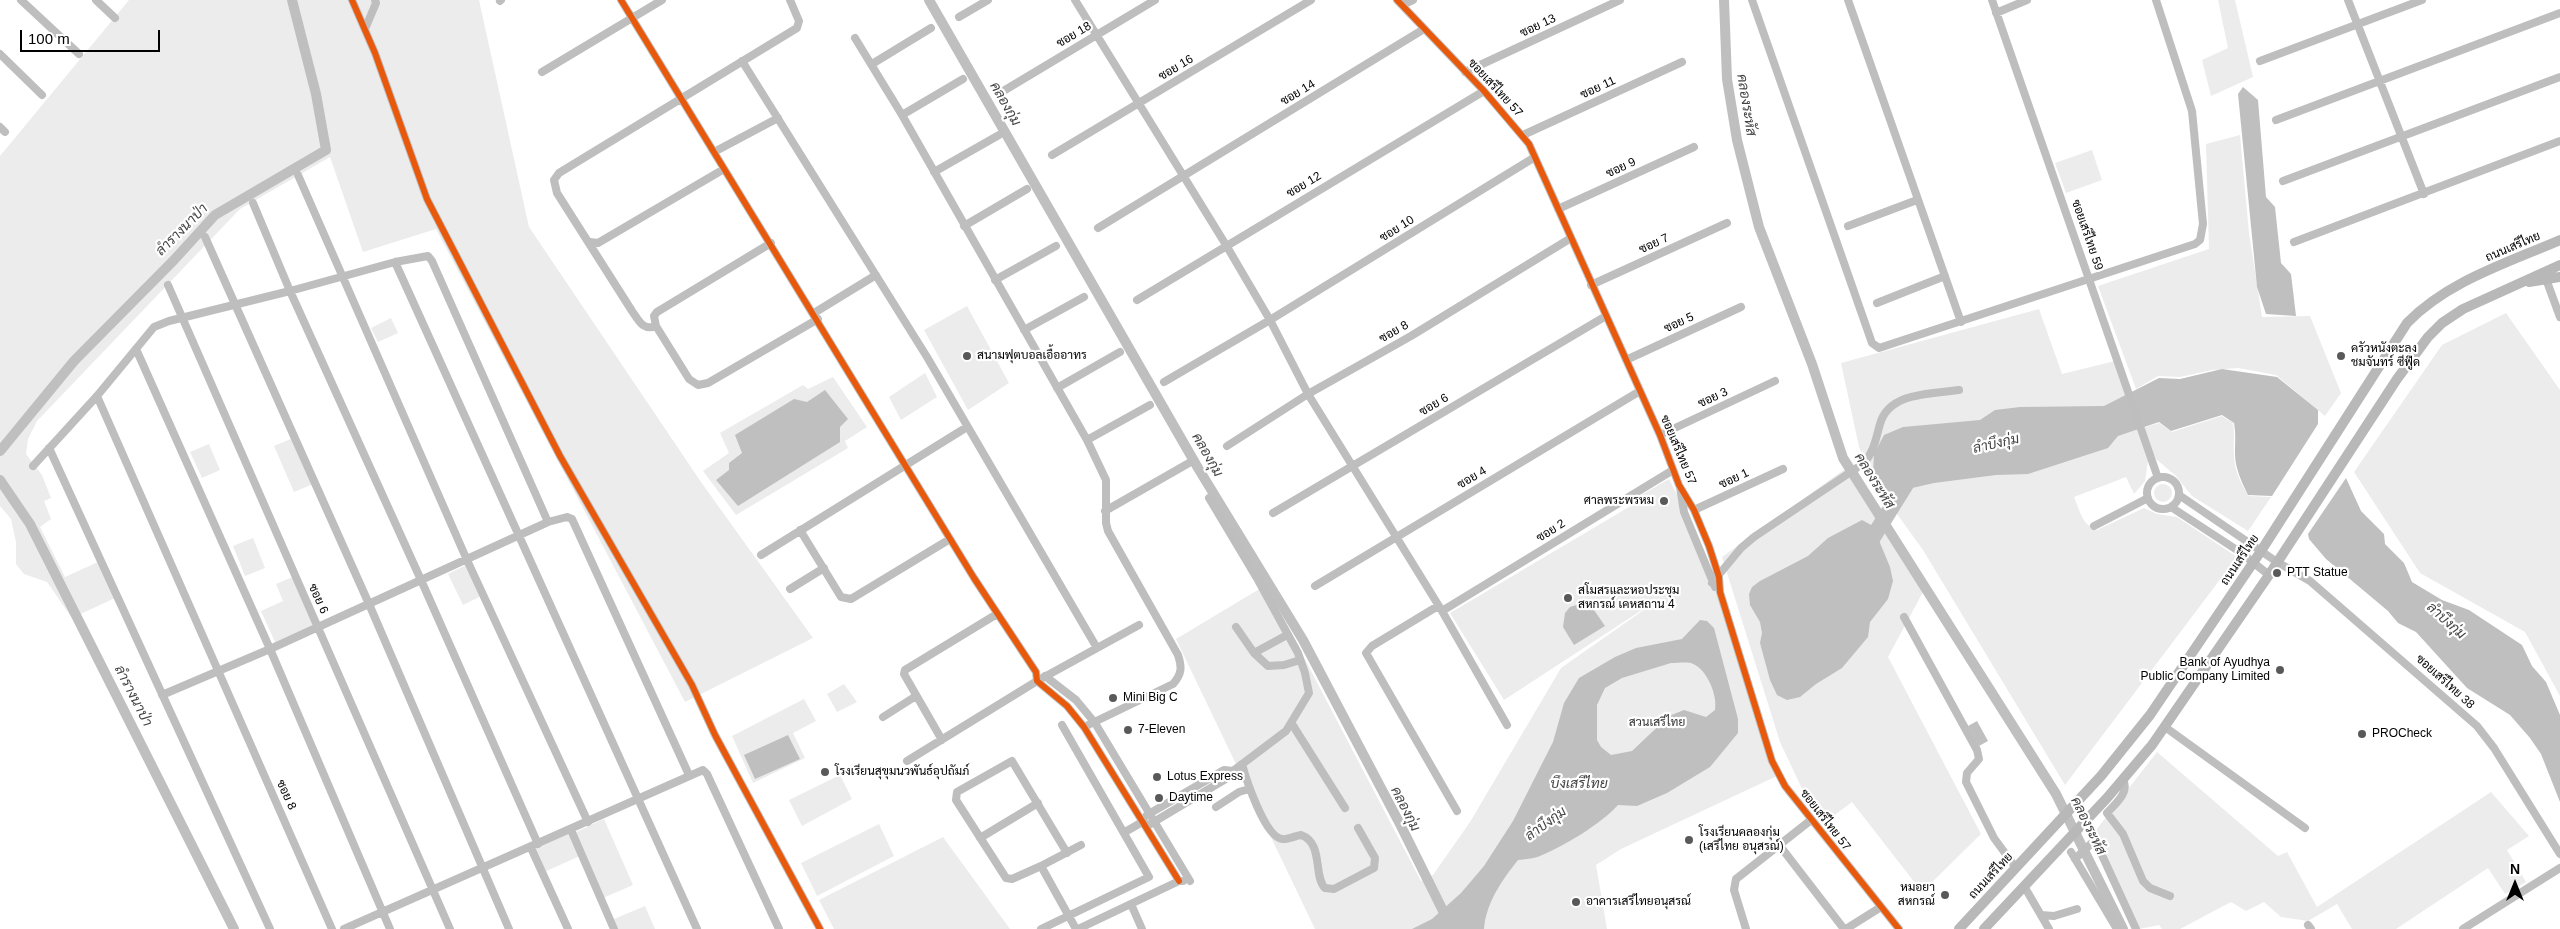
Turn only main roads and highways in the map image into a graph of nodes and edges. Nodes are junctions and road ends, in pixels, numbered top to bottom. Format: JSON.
{"nodes":[{"id":1,"x":2560,"y":240,"type":"edge"},
{"id":2,"x":2560,"y":265,"type":"edge"},
{"id":3,"x":2560,"y":277,"type":"edge"},
{"id":4,"x":2518,"y":283,"type":"junction"},
{"id":5,"x":1959,"y":929,"type":"edge"},
{"id":6,"x":1984,"y":929,"type":"edge"}],
"edges":[{"from":1,"to":5,"type":"main road","name":"ถนนเสรีไทย"},
{"from":2,"to":4,"type":"main road"},
{"from":3,"to":4,"type":"main road"},
{"from":4,"to":6,"type":"main road"}]}
